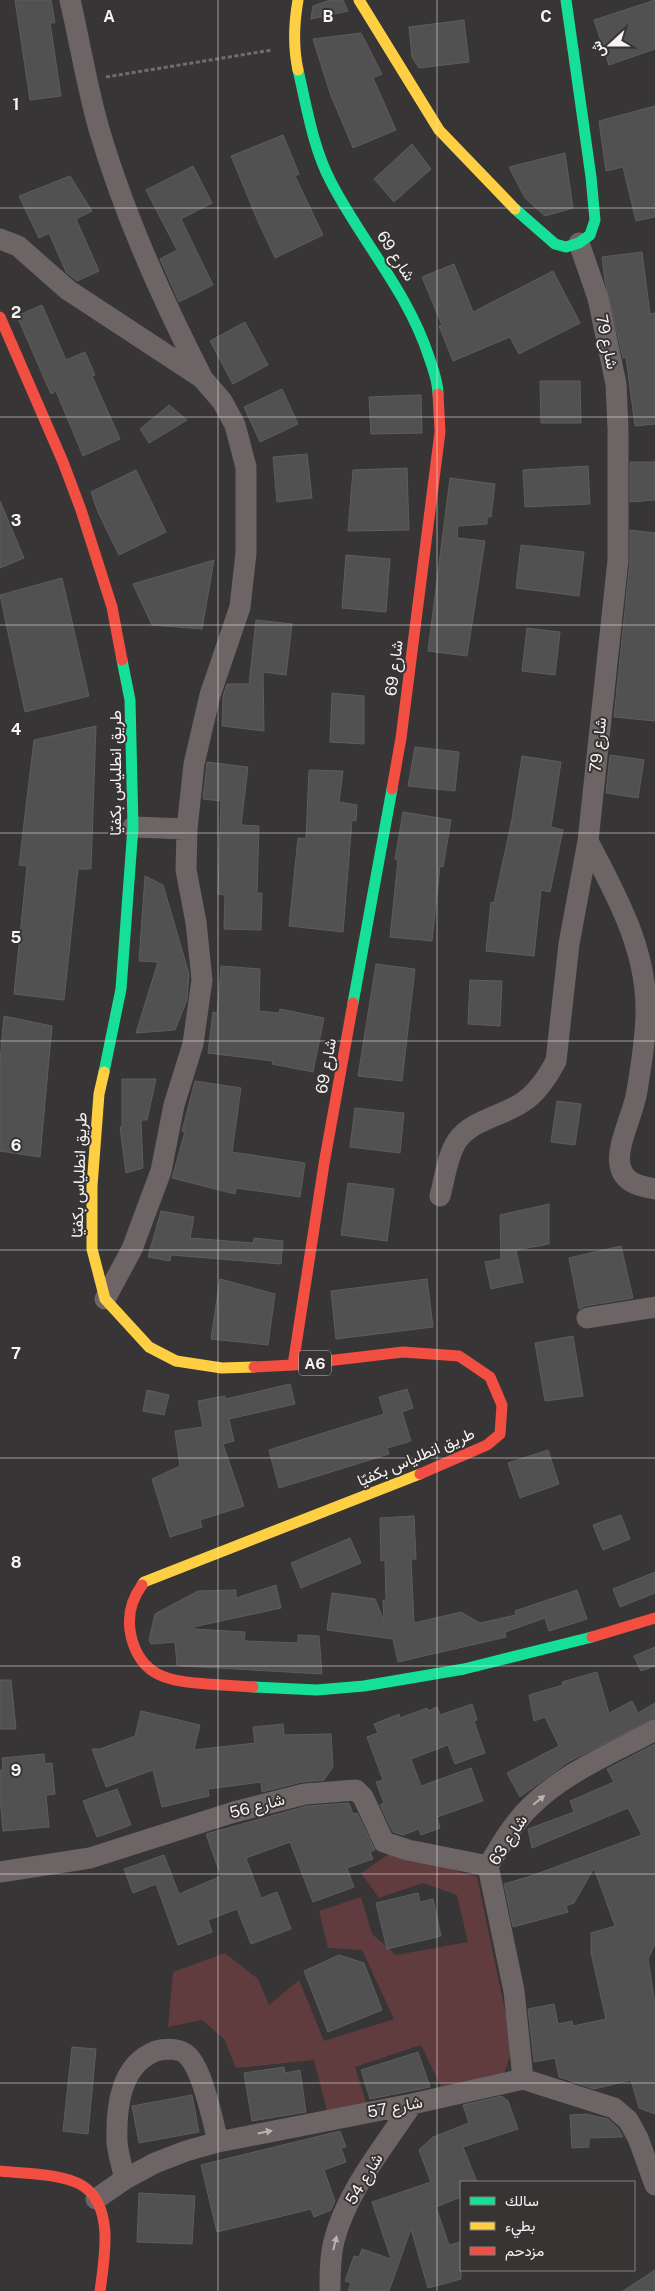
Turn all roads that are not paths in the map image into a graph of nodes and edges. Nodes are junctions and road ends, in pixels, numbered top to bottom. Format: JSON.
{"nodes":[{"id":1,"x":70,"y":0,"type":"edge"},
{"id":2,"x":298,"y":0,"type":"edge"},
{"id":3,"x":359,"y":0,"type":"edge"},
{"id":4,"x":566,"y":0,"type":"edge"},
{"id":5,"x":0,"y":239,"type":"edge"},
{"id":6,"x":579,"y":243,"type":"junction"},
{"id":7,"x":0,"y":317,"type":"edge"},
{"id":8,"x":202,"y":378,"type":"junction"},
{"id":9,"x":133,"y":827,"type":"junction"},
{"id":10,"x":186,"y":828,"type":"junction"},
{"id":11,"x":588,"y":841,"type":"junction"},
{"id":12,"x":655,"y":1189,"type":"edge"},
{"id":13,"x":440,"y":1196,"type":"dead end"},
{"id":14,"x":105,"y":1299,"type":"junction"},
{"id":15,"x":655,"y":1307,"type":"edge"},
{"id":16,"x":587,"y":1318,"type":"dead end"},
{"id":17,"x":292,"y":1365,"type":"junction"},
{"id":18,"x":655,"y":1618,"type":"edge"},
{"id":19,"x":655,"y":1730,"type":"edge"},
{"id":20,"x":488,"y":1866,"type":"junction"},
{"id":21,"x":0,"y":1872,"type":"edge"},
{"id":22,"x":523,"y":2079,"type":"junction"},
{"id":23,"x":412,"y":2104,"type":"junction"},
{"id":24,"x":218,"y":2142,"type":"junction"},
{"id":25,"x":0,"y":2171,"type":"edge"},
{"id":26,"x":125,"y":2179,"type":"junction"},
{"id":27,"x":655,"y":2185,"type":"edge"},
{"id":28,"x":96,"y":2198,"type":"junction"},
{"id":29,"x":100,"y":2291,"type":"edge"},
{"id":30,"x":330,"y":2291,"type":"edge"}],
"edges":[{"from":1,"to":8,"type":"street"},
{"from":2,"to":17,"type":"main road","name":"شارع 69"},
{"from":3,"to":6,"type":"main road"},
{"from":4,"to":6,"type":"main road"},
{"from":5,"to":8,"type":"street"},
{"from":6,"to":11,"type":"street","name":"شارع 79"},
{"from":7,"to":9,"type":"main road","name":"طريق انطلياس بكفيّا","number":"A6"},
{"from":8,"to":10,"type":"street"},
{"from":9,"to":10,"type":"street"},
{"from":9,"to":14,"type":"main road","name":"طريق انطلياس بكفيّا","number":"A6"},
{"from":10,"to":14,"type":"street"},
{"from":11,"to":12,"type":"street"},
{"from":11,"to":13,"type":"street","name":"شارع 79"},
{"from":14,"to":17,"type":"main road","name":"طريق انطلياس بكفيّا","number":"A6"},
{"from":15,"to":16,"type":"street"},
{"from":17,"to":18,"type":"main road","name":"طريق انطلياس بكفيّا","number":"A6"},
{"from":20,"to":19,"type":"street","name":"شارع 63","one_way":true},
{"from":20,"to":21,"type":"street","name":"شارع 56"},
{"from":20,"to":22,"type":"street","name":"شارع 63"},
{"from":22,"to":23,"type":"street","name":"شارع 57"},
{"from":22,"to":27,"type":"street"},
{"from":24,"to":23,"type":"street","name":"شارع 57","one_way":true},
{"from":30,"to":23,"type":"street","name":"شارع 54","one_way":true},
{"from":24,"to":26,"type":"street","name":"شارع 57"},
{"from":24,"to":26,"type":"street"},
{"from":25,"to":28,"type":"main road"},
{"from":26,"to":28,"type":"street","name":"شارع 57"},
{"from":28,"to":29,"type":"main road"}]}
